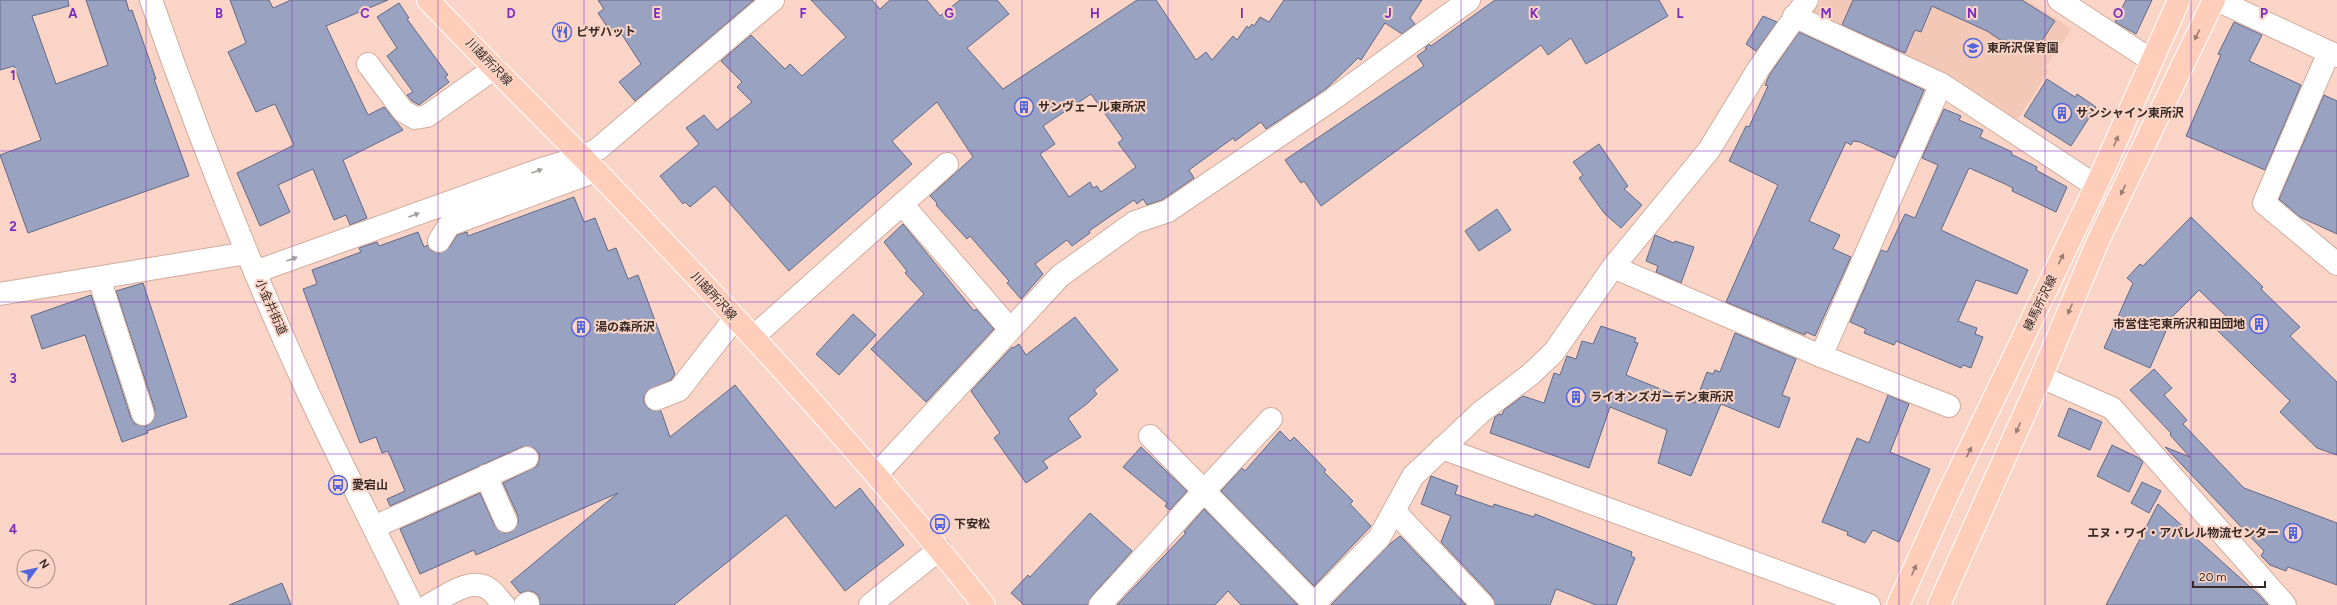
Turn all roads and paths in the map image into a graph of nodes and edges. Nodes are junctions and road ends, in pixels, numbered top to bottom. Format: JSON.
{"nodes":[{"id":1,"x":152,"y":0,"type":"edge"},
{"id":2,"x":428,"y":0,"type":"edge"},
{"id":3,"x":773,"y":0,"type":"edge"},
{"id":4,"x":1469,"y":0,"type":"edge"},
{"id":5,"x":2059,"y":0,"type":"edge"},
{"id":6,"x":2179,"y":0,"type":"edge"},
{"id":7,"x":2216,"y":0,"type":"edge"},
{"id":8,"x":1800,"y":8,"type":"edge"},
{"id":9,"x":2333,"y":54,"type":"edge"},
{"id":10,"x":2151,"y":60,"type":"junction"},
{"id":11,"x":368,"y":64,"type":"dead end"},
{"id":12,"x":495,"y":68,"type":"junction"},
{"id":13,"x":1941,"y":84,"type":"junction"},
{"id":14,"x":589,"y":164,"type":"junction"},
{"id":15,"x":947,"y":164,"type":"dead end"},
{"id":16,"x":2096,"y":186,"type":"junction"},
{"id":17,"x":902,"y":204,"type":"junction"},
{"id":18,"x":440,"y":241,"type":"dead end"},
{"id":19,"x":251,"y":263,"type":"junction"},
{"id":20,"x":2337,"y":264,"type":"edge"},
{"id":21,"x":1613,"y":267,"type":"junction"},
{"id":22,"x":99,"y":278,"type":"junction"},
{"id":23,"x":0,"y":294,"type":"edge"},
{"id":24,"x":735,"y":318,"type":"junction"},
{"id":25,"x":1010,"y":329,"type":"junction"},
{"id":26,"x":753,"y":337,"type":"junction"},
{"id":27,"x":1821,"y":356,"type":"junction"},
{"id":28,"x":2041,"y":377,"type":"junction"},
{"id":29,"x":656,"y":399,"type":"dead end"},
{"id":30,"x":1949,"y":406,"type":"dead end"},
{"id":31,"x":143,"y":414,"type":"dead end"},
{"id":32,"x":1271,"y":419,"type":"dead end"},
{"id":33,"x":1150,"y":436,"type":"dead end"},
{"id":34,"x":1442,"y":448,"type":"junction"},
{"id":35,"x":527,"y":458,"type":"dead end"},
{"id":36,"x":876,"y":474,"type":"junction"},
{"id":37,"x":486,"y":476,"type":"junction"},
{"id":38,"x":1204,"y":491,"type":"junction"},
{"id":39,"x":1395,"y":512,"type":"junction"},
{"id":40,"x":506,"y":521,"type":"dead end"},
{"id":41,"x":374,"y":527,"type":"junction"},
{"id":42,"x":940,"y":550,"type":"junction"},
{"id":43,"x":1314,"y":604,"type":"edge"},
{"id":44,"x":412,"y":605,"type":"edge"},
{"id":45,"x":429,"y":605,"type":"edge"},
{"id":46,"x":504,"y":605,"type":"edge"},
{"id":47,"x":870,"y":605,"type":"edge"},
{"id":48,"x":984,"y":605,"type":"edge"},
{"id":49,"x":1100,"y":605,"type":"edge"},
{"id":50,"x":1483,"y":605,"type":"edge"},
{"id":51,"x":1869,"y":605,"type":"edge"},
{"id":52,"x":1898,"y":605,"type":"edge"},
{"id":53,"x":1939,"y":605,"type":"edge"},
{"id":54,"x":2285,"y":605,"type":"edge"}],
"edges":[{"from":1,"to":19,"type":"street","name":"小金井街道"},
{"from":2,"to":12,"type":"main road","name":"川越所沢線"},
{"from":3,"to":14,"type":"street"},
{"from":4,"to":25,"type":"street"},
{"from":5,"to":10,"type":"street"},
{"from":6,"to":10,"type":"main road","name":"練馬所沢線"},
{"from":7,"to":9,"type":"street"},
{"from":7,"to":28,"type":"main road","one_way":true},
{"from":8,"to":13,"type":"street"},
{"from":8,"to":21,"type":"street"},
{"from":9,"to":20,"type":"street"},
{"from":16,"to":10,"type":"main road","name":"練馬所沢線","one_way":true},
{"from":11,"to":12,"type":"street"},
{"from":12,"to":14,"type":"main road","name":"川越所沢線"},
{"from":13,"to":16,"type":"street"},
{"from":13,"to":27,"type":"street"},
{"from":14,"to":18,"type":"street"},
{"from":19,"to":14,"type":"street","one_way":true},
{"from":14,"to":24,"type":"main road","name":"川越所沢線"},
{"from":15,"to":17,"type":"street"},
{"from":52,"to":16,"type":"main road","name":"練馬所沢線","one_way":true},
{"from":17,"to":25,"type":"street"},
{"from":17,"to":26,"type":"street"},
{"from":19,"to":22,"type":"street"},
{"from":19,"to":41,"type":"street","name":"小金井街道"},
{"from":21,"to":27,"type":"street"},
{"from":21,"to":34,"type":"street"},
{"from":22,"to":23,"type":"street"},
{"from":22,"to":31,"type":"street"},
{"from":24,"to":26,"type":"main road","name":"川越所沢線"},
{"from":24,"to":29,"type":"street"},
{"from":25,"to":36,"type":"street"},
{"from":26,"to":36,"type":"main road","name":"川越所沢線"},
{"from":27,"to":30,"type":"street"},
{"from":28,"to":53,"type":"main road","one_way":true},
{"from":28,"to":54,"type":"street"},
{"from":32,"to":38,"type":"street"},
{"from":33,"to":38,"type":"street"},
{"from":34,"to":39,"type":"street"},
{"from":34,"to":51,"type":"street"},
{"from":35,"to":37,"type":"street"},
{"from":36,"to":42,"type":"main road","name":"川越所沢線"},
{"from":37,"to":40,"type":"street"},
{"from":37,"to":41,"type":"street"},
{"from":38,"to":43,"type":"street"},
{"from":38,"to":49,"type":"street"},
{"from":39,"to":43,"type":"street"},
{"from":39,"to":50,"type":"street"},
{"from":41,"to":44,"type":"street","name":"小金井街道"},
{"from":42,"to":47,"type":"street"},
{"from":42,"to":48,"type":"main road","name":"川越所沢線"},
{"from":45,"to":46,"type":"street"}]}
